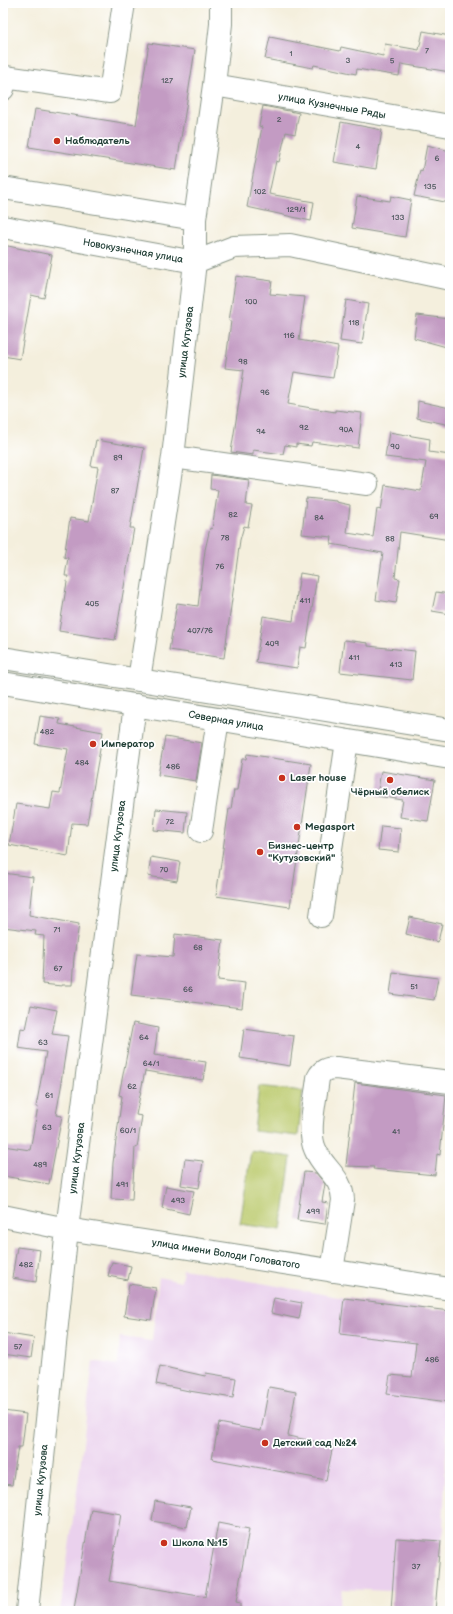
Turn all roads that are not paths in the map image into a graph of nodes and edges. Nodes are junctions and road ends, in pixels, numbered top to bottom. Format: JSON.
{"nodes":[{"id":1,"x":124,"y":3,"type":"edge"},
{"id":2,"x":221,"y":3,"type":"edge"},
{"id":3,"x":214,"y":85,"type":"junction"},
{"id":4,"x":3,"y":89,"type":"edge"},
{"id":5,"x":450,"y":126,"type":"edge"},
{"id":6,"x":3,"y":188,"type":"edge"},
{"id":7,"x":195,"y":219,"type":"junction"},
{"id":8,"x":3,"y":227,"type":"edge"},
{"id":9,"x":196,"y":262,"type":"junction"},
{"id":10,"x":450,"y":279,"type":"edge"},
{"id":11,"x":173,"y":457,"type":"junction"},
{"id":12,"x":367,"y":484,"type":"dead end"},
{"id":13,"x":3,"y":658,"type":"edge"},
{"id":14,"x":139,"y":680,"type":"junction"},
{"id":15,"x":3,"y":683,"type":"edge"},
{"id":16,"x":135,"y":705,"type":"junction"},
{"id":17,"x":218,"y":719,"type":"junction"},
{"id":18,"x":450,"y":730,"type":"edge"},
{"id":19,"x":347,"y":741,"type":"junction"},
{"id":20,"x":450,"y":758,"type":"edge"},
{"id":21,"x":201,"y":831,"type":"dead end"},
{"id":22,"x":321,"y":916,"type":"dead end"},
{"id":23,"x":450,"y":1082,"type":"edge"},
{"id":24,"x":3,"y":1216,"type":"edge"},
{"id":25,"x":67,"y":1229,"type":"junction"},
{"id":26,"x":332,"y":1271,"type":"junction"},
{"id":27,"x":450,"y":1289,"type":"edge"},
{"id":28,"x":27,"y":1611,"type":"edge"}],
"edges":[{"from":1,"to":4,"type":"street"},
{"from":2,"to":3,"type":"street","name":"улица Кутузова"},
{"from":3,"to":5,"type":"street","name":"улица Кузнечные Ряды"},
{"from":3,"to":7,"type":"street","name":"улица Кутузова"},
{"from":6,"to":7,"type":"street"},
{"from":7,"to":9,"type":"street","name":"улица Кутузова"},
{"from":8,"to":9,"type":"street","name":"Новокузнечная улица"},
{"from":9,"to":10,"type":"street","name":"Новокузнечная улица"},
{"from":9,"to":11,"type":"street","name":"улица Кутузова"},
{"from":11,"to":12,"type":"street"},
{"from":11,"to":14,"type":"street","name":"улица Кутузова"},
{"from":13,"to":14,"type":"street"},
{"from":14,"to":18,"type":"street"},
{"from":15,"to":16,"type":"street","name":"Северная улица"},
{"from":16,"to":17,"type":"street","name":"Северная улица"},
{"from":16,"to":25,"type":"street","name":"улица Кутузова"},
{"from":17,"to":19,"type":"street","name":"Северная улица"},
{"from":17,"to":21,"type":"street"},
{"from":19,"to":20,"type":"street","name":"Северная улица"},
{"from":19,"to":22,"type":"street"},
{"from":23,"to":26,"type":"street"},
{"from":24,"to":25,"type":"street","name":"улица имени Володи Головатого"},
{"from":25,"to":26,"type":"street","name":"улица имени Володи Головатого"},
{"from":25,"to":28,"type":"street","name":"улица Кутузова"},
{"from":26,"to":27,"type":"street","name":"улица имени Володи Головатого"}]}
